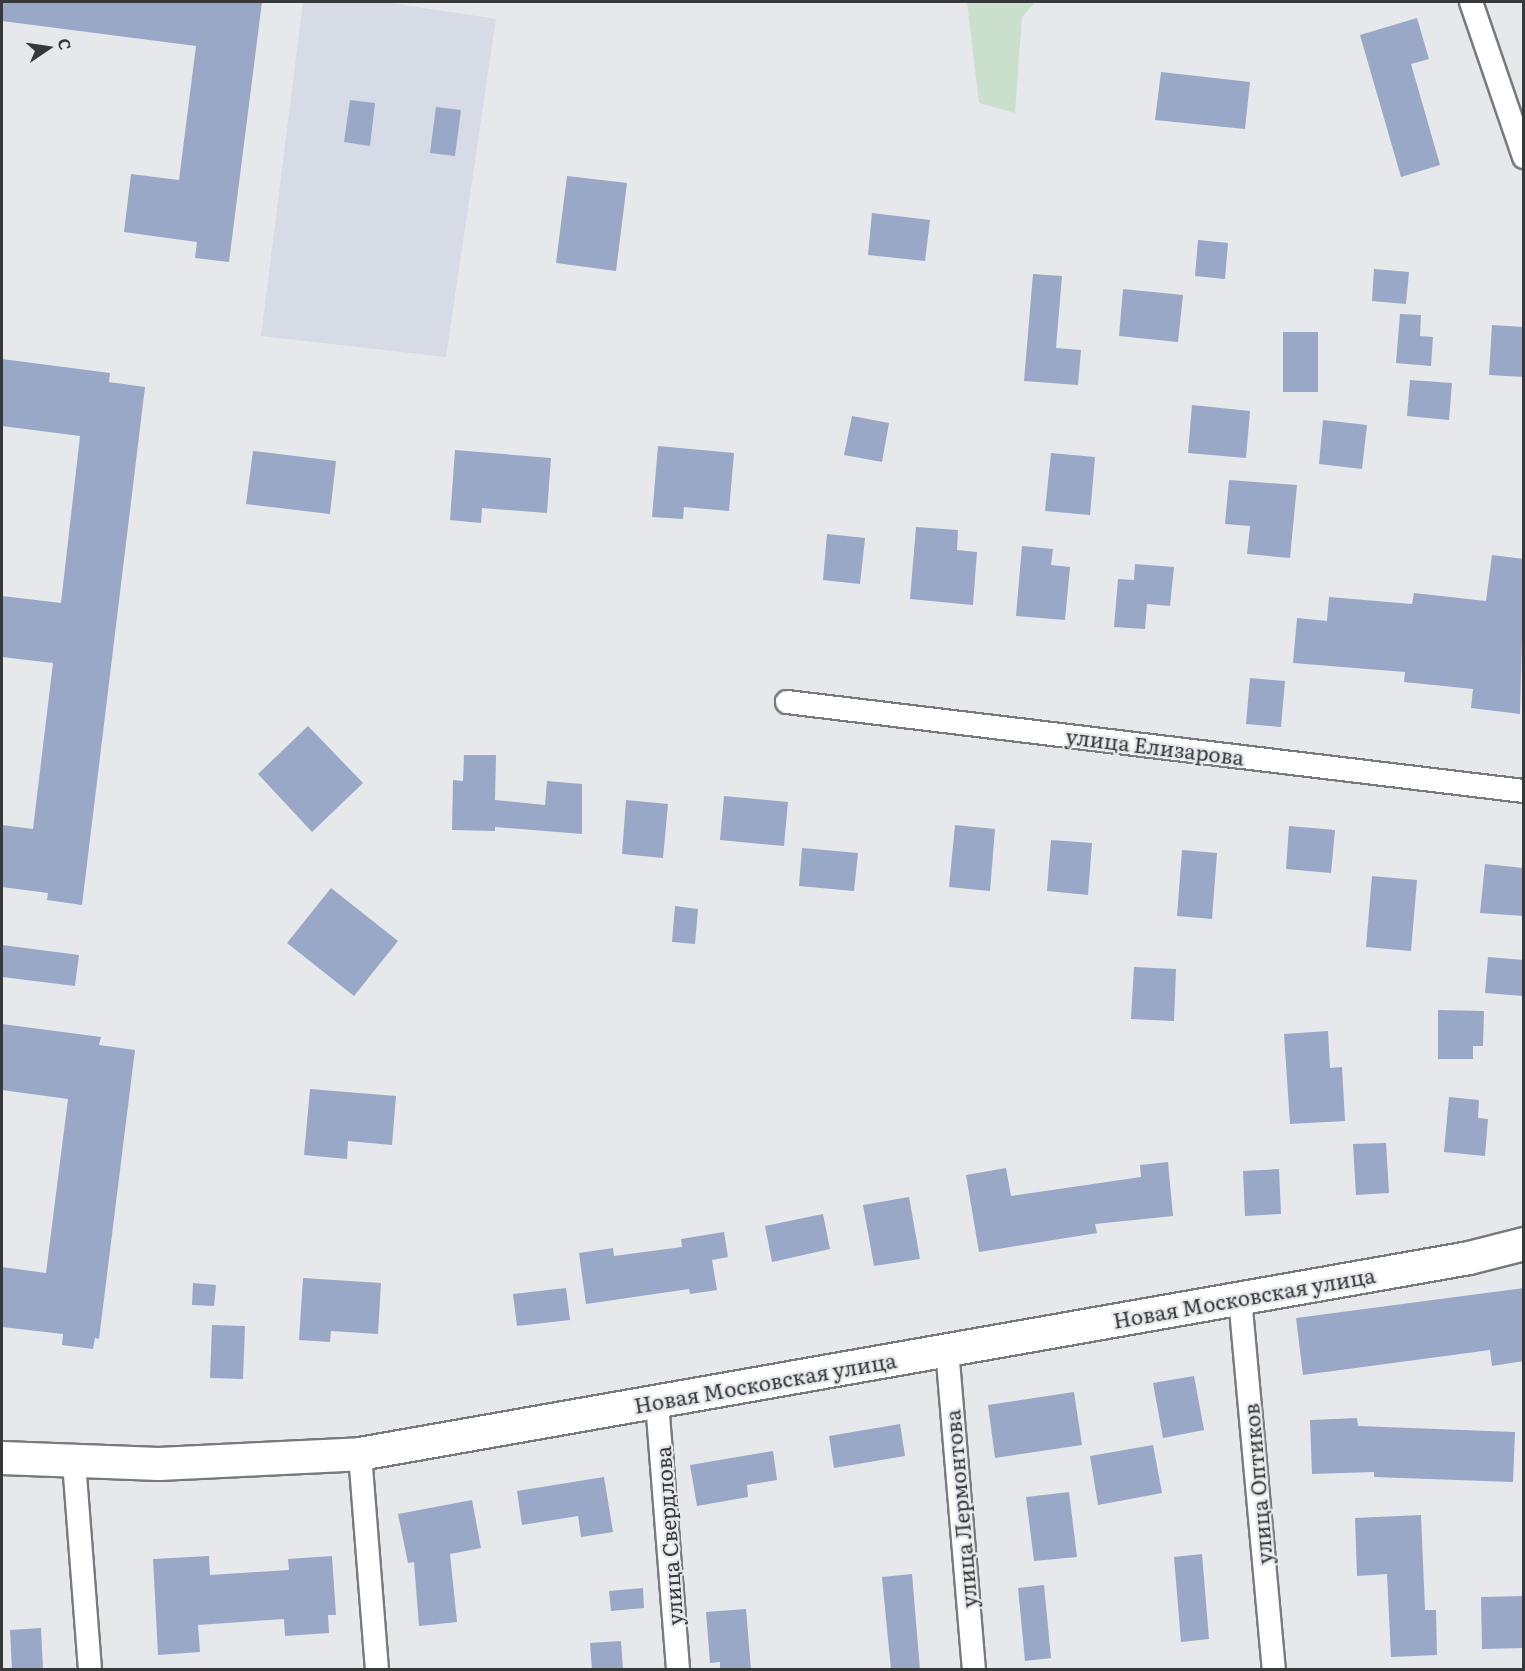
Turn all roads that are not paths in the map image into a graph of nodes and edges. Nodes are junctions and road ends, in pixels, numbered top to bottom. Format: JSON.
{"nodes":[{"id":1,"x":1471,"y":2,"type":"edge"},
{"id":2,"x":1524,"y":157,"type":"edge"},
{"id":3,"x":787,"y":702,"type":"dead end"},
{"id":4,"x":1524,"y":791,"type":"edge"},
{"id":5,"x":1524,"y":1244,"type":"edge"},
{"id":6,"x":1240,"y":1298,"type":"junction"},
{"id":7,"x":947,"y":1349,"type":"junction"},
{"id":8,"x":657,"y":1401,"type":"junction"},
{"id":9,"x":360,"y":1454,"type":"junction"},
{"id":10,"x":2,"y":1458,"type":"edge"},
{"id":11,"x":74,"y":1462,"type":"junction"},
{"id":12,"x":90,"y":1670,"type":"edge"},
{"id":13,"x":377,"y":1670,"type":"edge"},
{"id":14,"x":678,"y":1670,"type":"edge"},
{"id":15,"x":974,"y":1670,"type":"edge"},
{"id":16,"x":1274,"y":1670,"type":"edge"}],
"edges":[{"from":1,"to":2,"type":"street"},
{"from":3,"to":4,"type":"street","name":"улица Елизарова"},
{"from":5,"to":6,"type":"street","name":"Новая Московская улица"},
{"from":6,"to":7,"type":"street","name":"Новая Московская улица"},
{"from":6,"to":16,"type":"street","name":"улица Оптиков"},
{"from":7,"to":8,"type":"street","name":"Новая Московская улица"},
{"from":7,"to":15,"type":"street","name":"улица Лермонтова"},
{"from":8,"to":9,"type":"street","name":"Новая Московская улица"},
{"from":8,"to":14,"type":"street","name":"улица Свердлова"},
{"from":9,"to":11,"type":"street","name":"Новая Московская улица"},
{"from":9,"to":13,"type":"street"},
{"from":10,"to":11,"type":"street","name":"Новая Московская улица"},
{"from":11,"to":12,"type":"street"}]}
